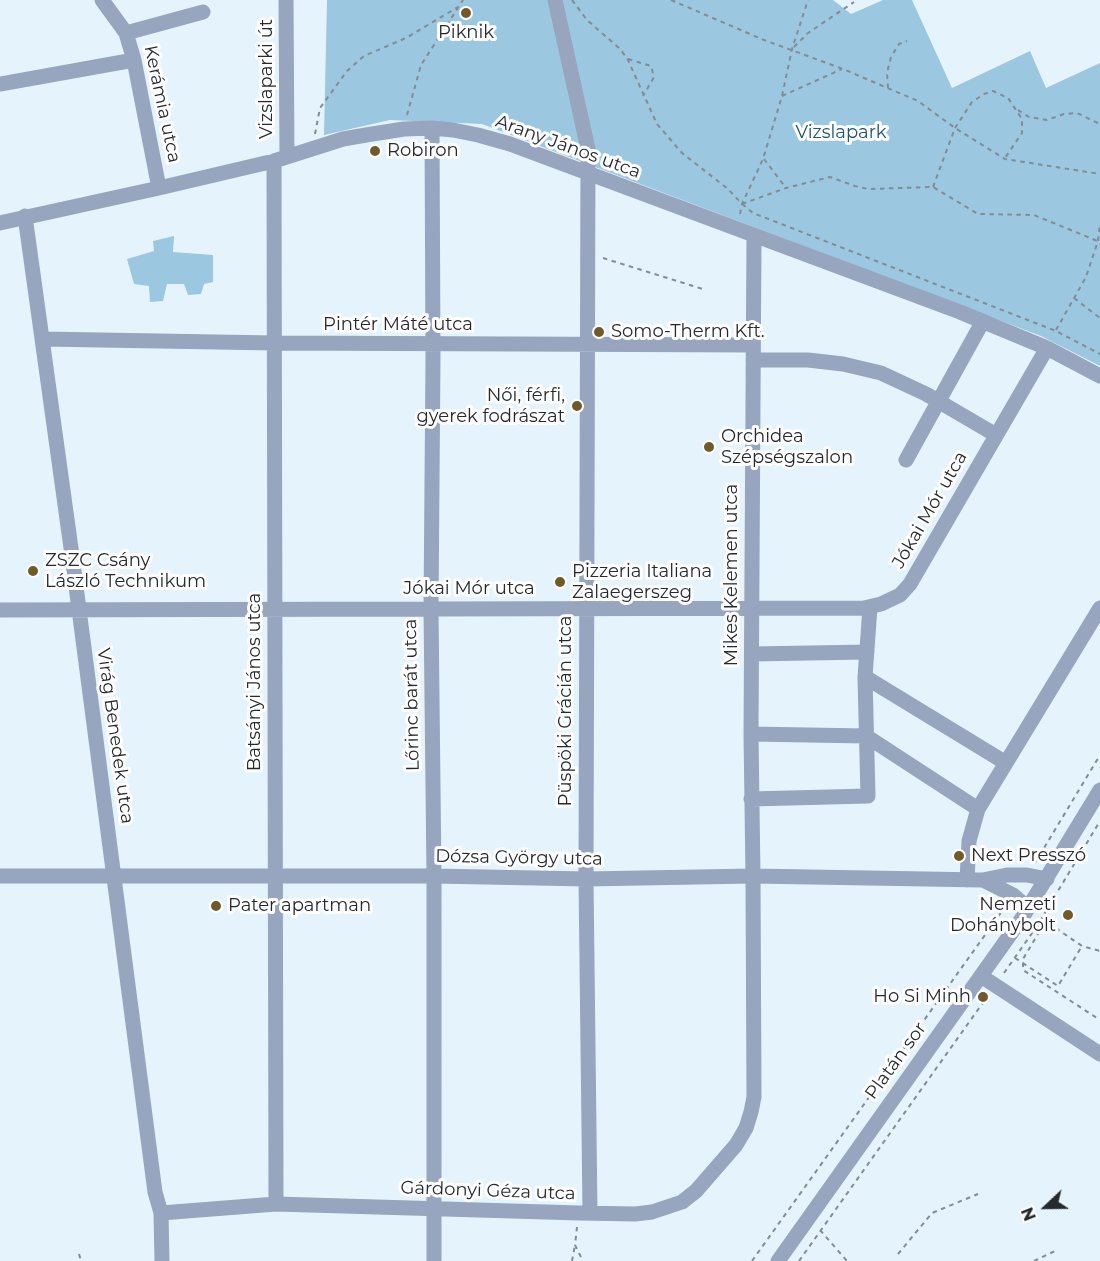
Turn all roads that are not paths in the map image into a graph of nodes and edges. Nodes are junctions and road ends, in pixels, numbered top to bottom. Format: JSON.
{"nodes":[{"id":1,"x":102,"y":0,"type":"edge"},
{"id":2,"x":286,"y":0,"type":"edge"},
{"id":3,"x":555,"y":0,"type":"edge"},
{"id":4,"x":203,"y":12,"type":"dead end"},
{"id":5,"x":126,"y":33,"type":"junction"},
{"id":6,"x":134,"y":60,"type":"junction"},
{"id":7,"x":0,"y":84,"type":"edge"},
{"id":8,"x":432,"y":128,"type":"junction"},
{"id":9,"x":280,"y":159,"type":"junction"},
{"id":10,"x":587,"y":174,"type":"junction"},
{"id":11,"x":159,"y":188,"type":"junction"},
{"id":12,"x":25,"y":216,"type":"junction"},
{"id":13,"x":0,"y":223,"type":"edge"},
{"id":14,"x":754,"y":236,"type":"junction"},
{"id":15,"x":983,"y":321,"type":"junction"},
{"id":16,"x":42,"y":339,"type":"junction"},
{"id":17,"x":275,"y":344,"type":"junction"},
{"id":18,"x":434,"y":344,"type":"junction"},
{"id":19,"x":587,"y":345,"type":"junction"},
{"id":20,"x":1047,"y":348,"type":"junction"},
{"id":21,"x":753,"y":352,"type":"junction"},
{"id":22,"x":1100,"y":376,"type":"edge"},
{"id":23,"x":938,"y":401,"type":"junction"},
{"id":24,"x":996,"y":435,"type":"junction"},
{"id":25,"x":906,"y":460,"type":"dead end"},
{"id":26,"x":870,"y":607,"type":"junction"},
{"id":27,"x":586,"y":608,"type":"junction"},
{"id":28,"x":751,"y":608,"type":"junction"},
{"id":29,"x":1100,"y":608,"type":"edge"},
{"id":30,"x":431,"y":609,"type":"junction"},
{"id":31,"x":0,"y":610,"type":"edge"},
{"id":32,"x":78,"y":610,"type":"junction"},
{"id":33,"x":274,"y":610,"type":"junction"},
{"id":34,"x":867,"y":652,"type":"junction"},
{"id":35,"x":752,"y":654,"type":"junction"},
{"id":36,"x":865,"y":677,"type":"junction"},
{"id":37,"x":751,"y":735,"type":"junction"},
{"id":38,"x":866,"y":736,"type":"junction"},
{"id":39,"x":1006,"y":763,"type":"junction"},
{"id":40,"x":1100,"y":790,"type":"edge"},
{"id":41,"x":751,"y":799,"type":"junction"},
{"id":42,"x":978,"y":809,"type":"junction"},
{"id":43,"x":0,"y":876,"type":"edge"},
{"id":44,"x":434,"y":876,"type":"junction"},
{"id":45,"x":753,"y":876,"type":"junction"},
{"id":46,"x":114,"y":877,"type":"junction"},
{"id":47,"x":275,"y":878,"type":"junction"},
{"id":48,"x":586,"y":879,"type":"junction"},
{"id":49,"x":1047,"y":879,"type":"junction"},
{"id":50,"x":967,"y":880,"type":"junction"},
{"id":51,"x":983,"y":880,"type":"junction"},
{"id":52,"x":1025,"y":913,"type":"junction"},
{"id":53,"x":981,"y":976,"type":"junction"},
{"id":54,"x":1100,"y":1054,"type":"edge"},
{"id":55,"x":754,"y":1097,"type":"joint"},
{"id":56,"x":276,"y":1204,"type":"junction"},
{"id":57,"x":434,"y":1209,"type":"junction"},
{"id":58,"x":161,"y":1213,"type":"junction"},
{"id":59,"x":585,"y":1213,"type":"junction"},
{"id":60,"x":162,"y":1261,"type":"edge"},
{"id":61,"x":434,"y":1261,"type":"edge"},
{"id":62,"x":778,"y":1261,"type":"edge"}],
"edges":[{"from":1,"to":5,"type":"street","name":"Kerámia utca"},
{"from":2,"to":9,"type":"street","name":"Vizslaparki út"},
{"from":3,"to":10,"type":"street","name":"Püspöki Grácián utca"},
{"from":4,"to":5,"type":"street"},
{"from":5,"to":6,"type":"street","name":"Kerámia utca"},
{"from":6,"to":7,"type":"street"},
{"from":6,"to":11,"type":"street","name":"Kerámia utca"},
{"from":8,"to":9,"type":"street","name":"Arany János utca"},
{"from":8,"to":10,"type":"street","name":"Arany János utca"},
{"from":8,"to":18,"type":"street","name":"Lőrinc barát utca"},
{"from":9,"to":11,"type":"street","name":"Arany János utca"},
{"from":9,"to":17,"type":"street","name":"Batsányi János utca"},
{"from":10,"to":14,"type":"street","name":"Arany János utca"},
{"from":10,"to":19,"type":"street","name":"Püspöki Grácián utca"},
{"from":11,"to":12,"type":"street","name":"Arany János utca"},
{"from":12,"to":13,"type":"street","name":"Arany János utca"},
{"from":12,"to":16,"type":"street","name":"Virág Benedek utca"},
{"from":14,"to":15,"type":"street","name":"Arany János utca"},
{"from":14,"to":21,"type":"street","name":"Mikes Kelemen utca"},
{"from":15,"to":20,"type":"street","name":"Arany János utca"},
{"from":15,"to":23,"type":"street"},
{"from":16,"to":17,"type":"street","name":"Pintér Máté utca"},
{"from":16,"to":32,"type":"street","name":"Virág Benedek utca"},
{"from":17,"to":18,"type":"street","name":"Pintér Máté utca"},
{"from":17,"to":33,"type":"street","name":"Batsányi János utca"},
{"from":18,"to":19,"type":"street","name":"Pintér Máté utca"},
{"from":18,"to":30,"type":"street","name":"Lőrinc barát utca"},
{"from":19,"to":21,"type":"street","name":"Pintér Máté utca"},
{"from":19,"to":27,"type":"street","name":"Püspöki Grácián utca"},
{"from":20,"to":22,"type":"street","name":"Arany János utca"},
{"from":20,"to":24,"type":"street","name":"Jókai Mór utca"},
{"from":21,"to":23,"type":"street","name":"Pintér Máté utca"},
{"from":21,"to":28,"type":"street","name":"Mikes Kelemen utca"},
{"from":23,"to":24,"type":"street","name":"Pintér Máté utca"},
{"from":23,"to":25,"type":"street"},
{"from":24,"to":26,"type":"street","name":"Jókai Mór utca"},
{"from":26,"to":28,"type":"street","name":"Jókai Mór utca"},
{"from":26,"to":34,"type":"street"},
{"from":27,"to":28,"type":"street","name":"Jókai Mór utca"},
{"from":27,"to":30,"type":"street","name":"Jókai Mór utca"},
{"from":27,"to":48,"type":"street","name":"Püspöki Grácián utca"},
{"from":28,"to":35,"type":"street","name":"Mikes Kelemen utca"},
{"from":29,"to":39,"type":"street"},
{"from":30,"to":33,"type":"street","name":"Jókai Mór utca"},
{"from":30,"to":44,"type":"street","name":"Lőrinc barát utca"},
{"from":31,"to":32,"type":"street","name":"Jókai Mór utca"},
{"from":32,"to":33,"type":"street","name":"Jókai Mór utca"},
{"from":32,"to":46,"type":"street","name":"Virág Benedek utca"},
{"from":33,"to":47,"type":"street","name":"Batsányi János utca"},
{"from":34,"to":35,"type":"street"},
{"from":34,"to":36,"type":"street"},
{"from":35,"to":37,"type":"street","name":"Mikes Kelemen utca"},
{"from":36,"to":38,"type":"street"},
{"from":36,"to":39,"type":"street"},
{"from":37,"to":38,"type":"street"},
{"from":37,"to":41,"type":"street","name":"Mikes Kelemen utca"},
{"from":38,"to":41,"type":"street"},
{"from":38,"to":42,"type":"street"},
{"from":39,"to":42,"type":"street"},
{"from":40,"to":49,"type":"street","name":"Platán sor"},
{"from":41,"to":45,"type":"street","name":"Mikes Kelemen utca"},
{"from":42,"to":50,"type":"street"},
{"from":43,"to":46,"type":"street","name":"Dózsa György utca"},
{"from":44,"to":47,"type":"street","name":"Dózsa György utca"},
{"from":44,"to":48,"type":"street","name":"Dózsa György utca"},
{"from":44,"to":57,"type":"street","name":"Lőrinc barát utca"},
{"from":45,"to":48,"type":"street","name":"Dózsa György utca"},
{"from":45,"to":50,"type":"street","name":"Dózsa György utca"},
{"from":45,"to":55,"type":"street","name":"Mikes Kelemen utca"},
{"from":46,"to":47,"type":"street","name":"Dózsa György utca"},
{"from":46,"to":58,"type":"street","name":"Virág Benedek utca"},
{"from":47,"to":56,"type":"street","name":"Batsányi János utca"},
{"from":48,"to":59,"type":"street","name":"Püspöki Grácián utca"},
{"from":49,"to":51,"type":"street"},
{"from":49,"to":52,"type":"street","name":"Platán sor"},
{"from":50,"to":51,"type":"street","name":"Dózsa György utca"},
{"from":51,"to":52,"type":"street","name":"Dózsa György utca"},
{"from":52,"to":53,"type":"street","name":"Platán sor"},
{"from":53,"to":54,"type":"street"},
{"from":53,"to":62,"type":"street","name":"Platán sor"},
{"from":55,"to":59,"type":"street","name":"Gárdonyi Géza utca"},
{"from":56,"to":57,"type":"street","name":"Gárdonyi Géza utca"},
{"from":56,"to":58,"type":"street","name":"Gárdonyi Géza utca"},
{"from":57,"to":59,"type":"street","name":"Gárdonyi Géza utca"},
{"from":57,"to":61,"type":"street","name":"Lőrinc barát utca"},
{"from":58,"to":60,"type":"street","name":"Virág Benedek utca"}]}
